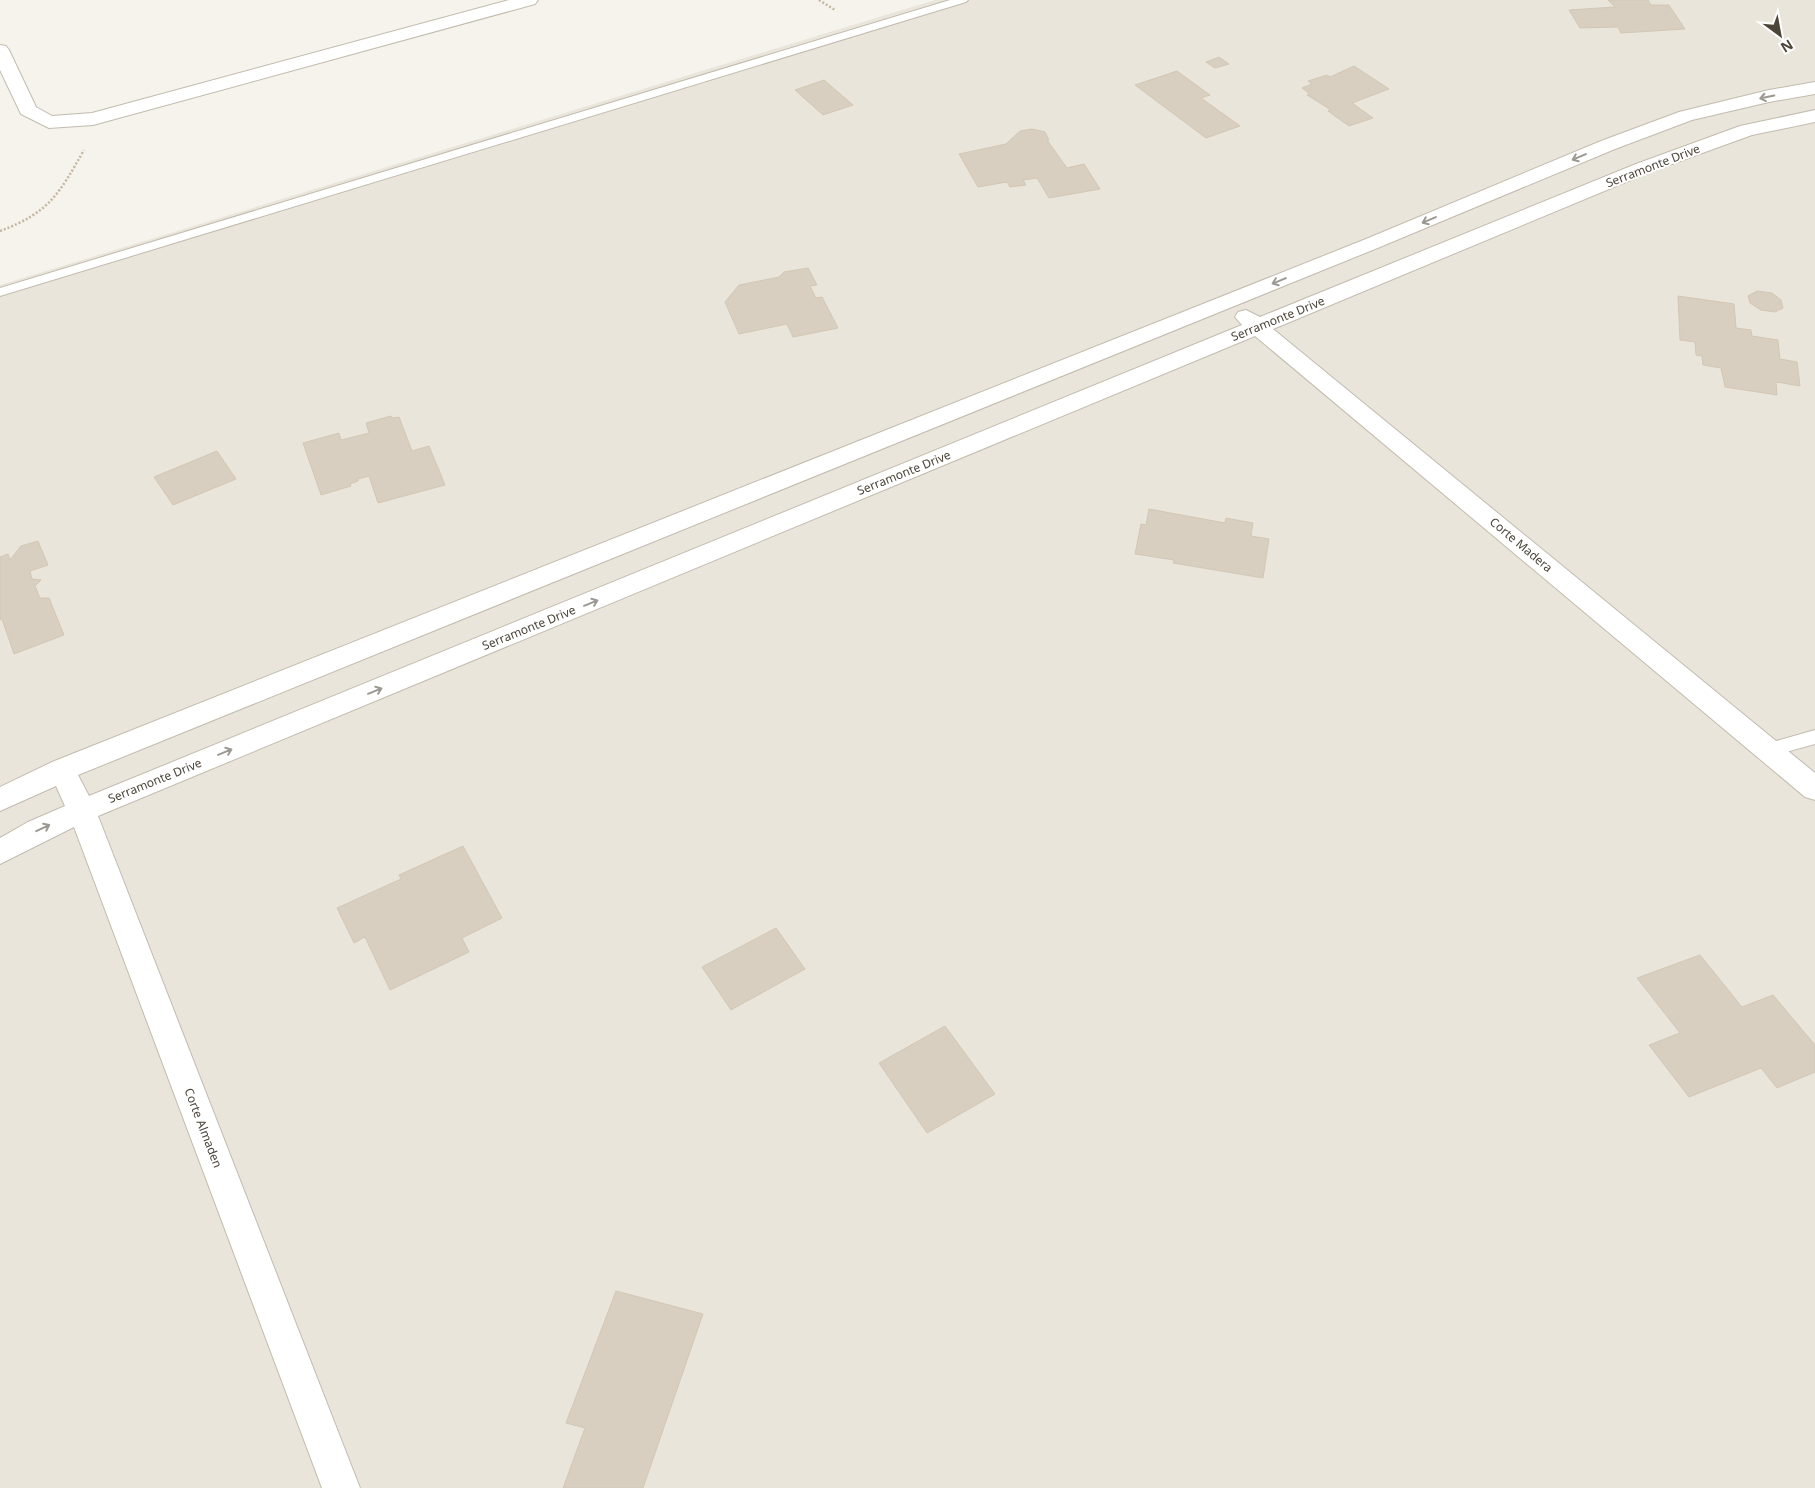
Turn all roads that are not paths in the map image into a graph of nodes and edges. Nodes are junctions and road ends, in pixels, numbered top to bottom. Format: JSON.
{"nodes":[{"id":1,"x":529,"y":0,"type":"edge"},
{"id":2,"x":962,"y":0,"type":"edge"},
{"id":3,"x":0,"y":50,"type":"edge"},
{"id":4,"x":1815,"y":88,"type":"edge"},
{"id":5,"x":1815,"y":116,"type":"edge"},
{"id":6,"x":1608,"y":145,"type":"junction"},
{"id":7,"x":1643,"y":168,"type":"junction"},
{"id":8,"x":0,"y":292,"type":"edge"},
{"id":9,"x":1228,"y":301,"type":"junction"},
{"id":10,"x":1259,"y":327,"type":"junction"},
{"id":11,"x":1815,"y":737,"type":"edge"},
{"id":12,"x":1768,"y":750,"type":"junction"},
{"id":13,"x":62,"y":770,"type":"junction"},
{"id":14,"x":1815,"y":789,"type":"edge"},
{"id":15,"x":0,"y":800,"type":"edge"},
{"id":16,"x":82,"y":811,"type":"junction"},
{"id":17,"x":0,"y":852,"type":"edge"},
{"id":18,"x":340,"y":1488,"type":"edge"}],
"edges":[{"from":1,"to":3,"type":"street"},
{"from":2,"to":8,"type":"lane"},
{"from":4,"to":6,"type":"street","one_way":true},
{"from":5,"to":7,"type":"street","name":"Serramonte Drive"},
{"from":6,"to":7,"type":"street"},
{"from":6,"to":9,"type":"street","one_way":true},
{"from":7,"to":10,"type":"street","name":"Serramonte Drive"},
{"from":9,"to":10,"type":"street","name":"Corte Madera"},
{"from":9,"to":13,"type":"street"},
{"from":10,"to":12,"type":"street","name":"Corte Madera"},
{"from":16,"to":10,"type":"street","name":"Serramonte Drive","one_way":true},
{"from":11,"to":12,"type":"lane"},
{"from":12,"to":14,"type":"street","name":"Corte Madera"},
{"from":13,"to":15,"type":"street"},
{"from":13,"to":16,"type":"street","name":"Corte Almaden"},
{"from":17,"to":16,"type":"street","name":"Serramonte Drive","one_way":true},
{"from":16,"to":18,"type":"street","name":"Corte Almaden"}]}
